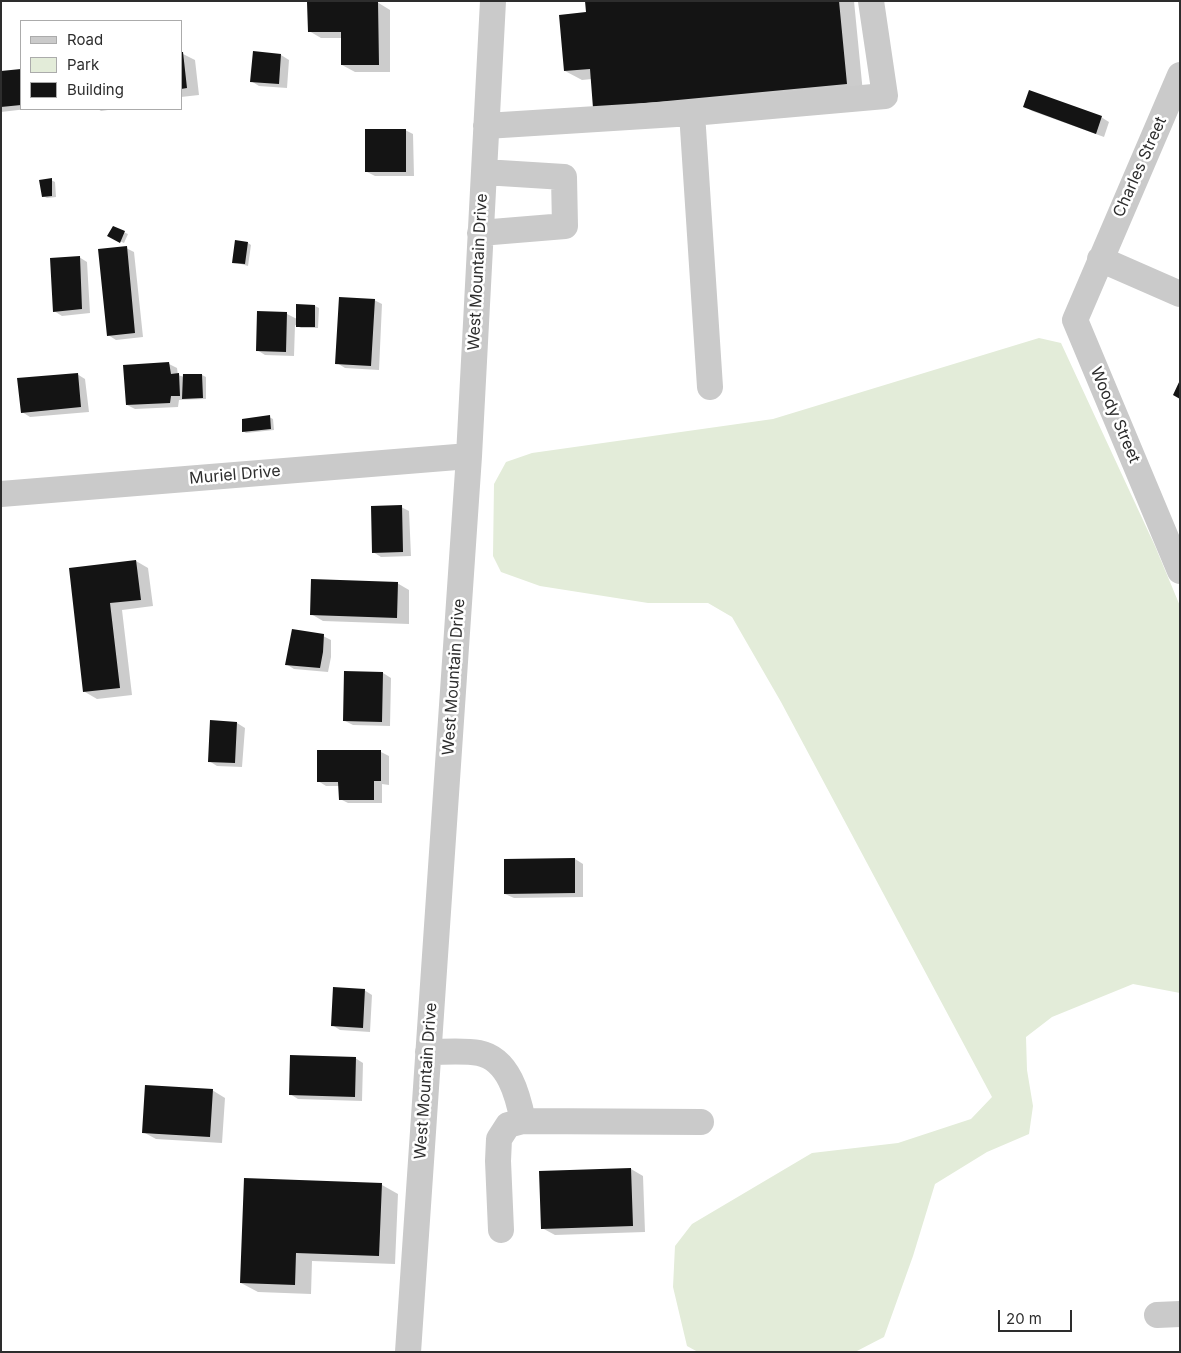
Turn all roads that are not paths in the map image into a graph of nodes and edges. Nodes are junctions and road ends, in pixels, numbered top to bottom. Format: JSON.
{"nodes":[{"id":1,"x":493,"y":1,"type":"edge"},
{"id":2,"x":872,"y":1,"type":"edge"},
{"id":3,"x":1180,"y":76,"type":"edge"},
{"id":4,"x":692,"y":113,"type":"junction"},
{"id":5,"x":486,"y":126,"type":"junction"},
{"id":6,"x":484,"y":172,"type":"junction"},
{"id":7,"x":480,"y":233,"type":"junction"},
{"id":8,"x":1100,"y":259,"type":"junction"},
{"id":9,"x":1180,"y":294,"type":"edge"},
{"id":10,"x":710,"y":387,"type":"dead end"},
{"id":11,"x":468,"y":456,"type":"junction"},
{"id":12,"x":1,"y":494,"type":"edge"},
{"id":13,"x":1180,"y":571,"type":"edge"},
{"id":14,"x":428,"y":1052,"type":"junction"},
{"id":15,"x":523,"y":1121,"type":"junction"},
{"id":16,"x":701,"y":1122,"type":"dead end"},
{"id":17,"x":501,"y":1230,"type":"dead end"},
{"id":18,"x":408,"y":1352,"type":"edge"}],
"edges":[{"from":1,"to":5,"type":"street","name":"West Mountain Drive"},
{"from":2,"to":4,"type":"street"},
{"from":3,"to":8,"type":"street","name":"Charles Street"},
{"from":4,"to":5,"type":"street"},
{"from":4,"to":10,"type":"street"},
{"from":5,"to":6,"type":"street","name":"West Mountain Drive"},
{"from":6,"to":7,"type":"street","name":"West Mountain Drive"},
{"from":6,"to":7,"type":"street"},
{"from":7,"to":11,"type":"street","name":"West Mountain Drive"},
{"from":8,"to":9,"type":"street"},
{"from":8,"to":13,"type":"street","name":"Woody Street"},
{"from":11,"to":12,"type":"street","name":"Muriel Drive"},
{"from":11,"to":14,"type":"street","name":"West Mountain Drive"},
{"from":14,"to":15,"type":"street"},
{"from":14,"to":18,"type":"street","name":"West Mountain Drive"},
{"from":15,"to":16,"type":"street"},
{"from":15,"to":17,"type":"street"}]}
